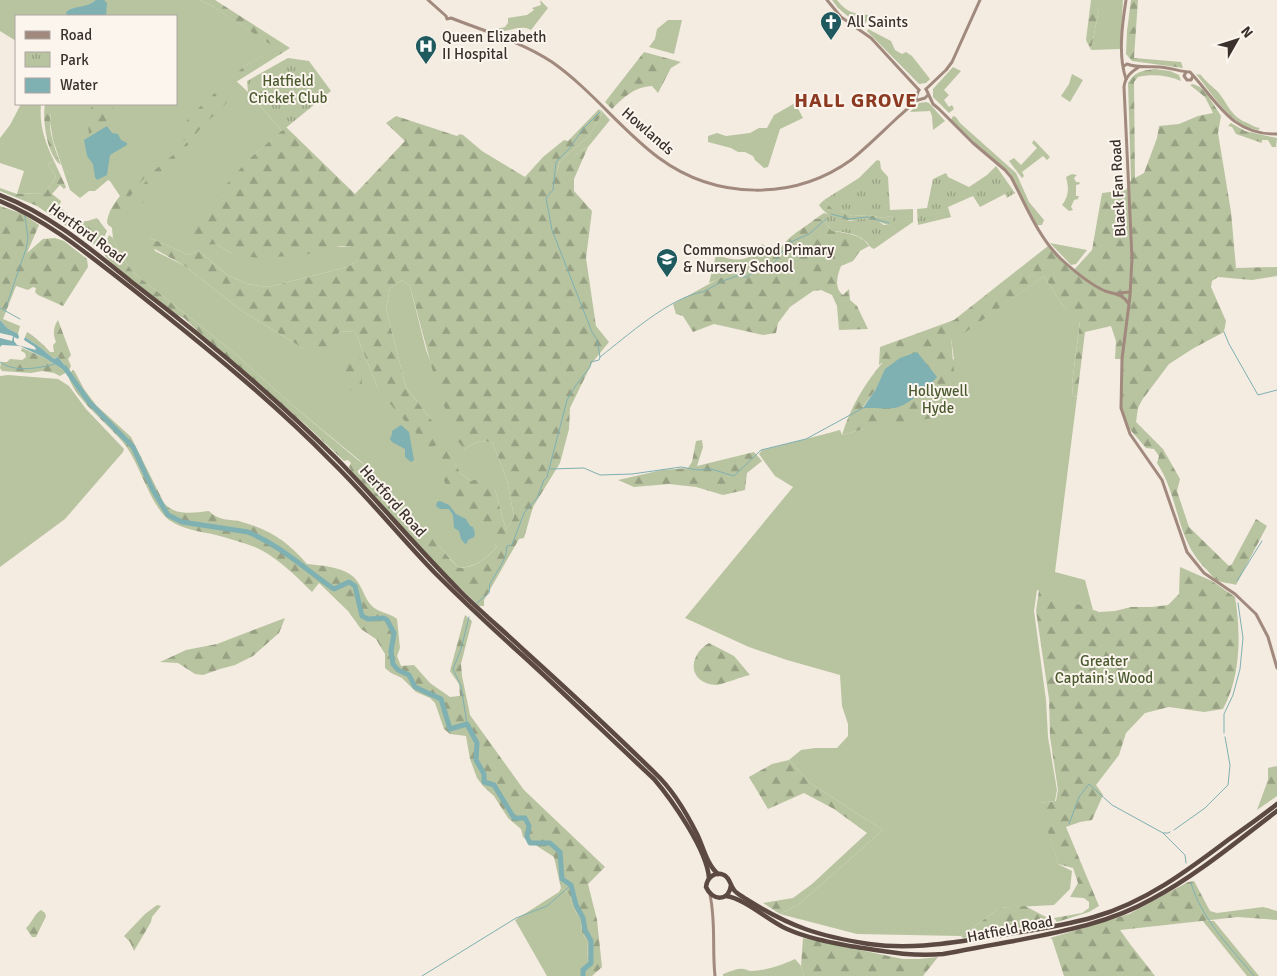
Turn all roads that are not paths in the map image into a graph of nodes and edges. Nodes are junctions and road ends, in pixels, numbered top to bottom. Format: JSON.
{"nodes":[{"id":1,"x":428,"y":0,"type":"edge"},
{"id":2,"x":828,"y":0,"type":"edge"},
{"id":3,"x":980,"y":0,"type":"edge"},
{"id":4,"x":1126,"y":0,"type":"edge"},
{"id":5,"x":1127,"y":65,"type":"junction"},
{"id":6,"x":1139,"y":67,"type":"junction"},
{"id":7,"x":1178,"y":71,"type":"junction"},
{"id":8,"x":1131,"y":72,"type":"junction"},
{"id":9,"x":1186,"y":72,"type":"junction"},
{"id":10,"x":1124,"y":73,"type":"junction"},
{"id":11,"x":1184,"y":76,"type":"junction"},
{"id":12,"x":1192,"y":78,"type":"junction"},
{"id":13,"x":1126,"y":80,"type":"junction"},
{"id":14,"x":926,"y":89,"type":"junction"},
{"id":15,"x":918,"y":91,"type":"junction"},
{"id":16,"x":928,"y":95,"type":"junction"},
{"id":17,"x":923,"y":99,"type":"junction"},
{"id":18,"x":914,"y":101,"type":"junction"},
{"id":19,"x":933,"y":104,"type":"junction"},
{"id":20,"x":1277,"y":134,"type":"edge"},
{"id":21,"x":0,"y":195,"type":"edge"},
{"id":22,"x":0,"y":201,"type":"edge"},
{"id":23,"x":1112,"y":293,"type":"junction"},
{"id":24,"x":1130,"y":294,"type":"junction"},
{"id":25,"x":1129,"y":304,"type":"junction"},
{"id":26,"x":1277,"y":668,"type":"edge"},
{"id":27,"x":1277,"y":804,"type":"edge"},
{"id":28,"x":1277,"y":811,"type":"edge"},
{"id":29,"x":718,"y":874,"type":"junction"},
{"id":30,"x":709,"y":878,"type":"junction"},
{"id":31,"x":731,"y":885,"type":"junction"},
{"id":32,"x":710,"y":895,"type":"junction"},
{"id":33,"x":726,"y":896,"type":"junction"},
{"id":34,"x":718,"y":898,"type":"junction"},
{"id":35,"x":713,"y":906,"type":"junction"},
{"id":36,"x":715,"y":976,"type":"edge"}],
"edges":[{"from":1,"to":18,"type":"street","name":"Howlands"},
{"from":2,"to":15,"type":"street"},
{"from":3,"to":14,"type":"street"},
{"from":4,"to":5,"type":"street"},
{"from":5,"to":6,"type":"street"},
{"from":5,"to":8,"type":"street"},
{"from":5,"to":10,"type":"street","name":"Black Fan Road"},
{"from":6,"to":7,"type":"street"},
{"from":6,"to":8,"type":"street"},
{"from":7,"to":9,"type":"street"},
{"from":7,"to":11,"type":"street"},
{"from":8,"to":10,"type":"street"},
{"from":8,"to":13,"type":"street","name":"Black Fan Road"},
{"from":9,"to":11,"type":"street"},
{"from":9,"to":12,"type":"street"},
{"from":10,"to":13,"type":"street","name":"Black Fan Road"},
{"from":11,"to":12,"type":"street"},
{"from":12,"to":20,"type":"street"},
{"from":13,"to":24,"type":"street","name":"Black Fan Road"},
{"from":14,"to":15,"type":"street"},
{"from":14,"to":16,"type":"street"},
{"from":15,"to":17,"type":"street"},
{"from":15,"to":18,"type":"street","name":"Howlands"},
{"from":16,"to":17,"type":"street"},
{"from":16,"to":19,"type":"street"},
{"from":17,"to":18,"type":"street","name":"Howlands"},
{"from":17,"to":19,"type":"street"},
{"from":19,"to":23,"type":"street"},
{"from":21,"to":29,"type":"highway","name":"Hertford Road"},
{"from":22,"to":30,"type":"highway","name":"Hertford Road"},
{"from":23,"to":24,"type":"street"},
{"from":23,"to":25,"type":"street"},
{"from":24,"to":25,"type":"street","name":"Black Fan Road"},
{"from":25,"to":26,"type":"street","name":"Black Fan Road"},
{"from":27,"to":31,"type":"highway","name":"Hatfield Road"},
{"from":28,"to":33,"type":"highway","name":"Hatfield Road"},
{"from":29,"to":30,"type":"highway"},
{"from":29,"to":31,"type":"highway"},
{"from":30,"to":32,"type":"highway"},
{"from":31,"to":33,"type":"highway"},
{"from":32,"to":34,"type":"highway"},
{"from":32,"to":35,"type":"street"},
{"from":33,"to":34,"type":"highway"},
{"from":34,"to":35,"type":"street"},
{"from":35,"to":36,"type":"street"}]}
